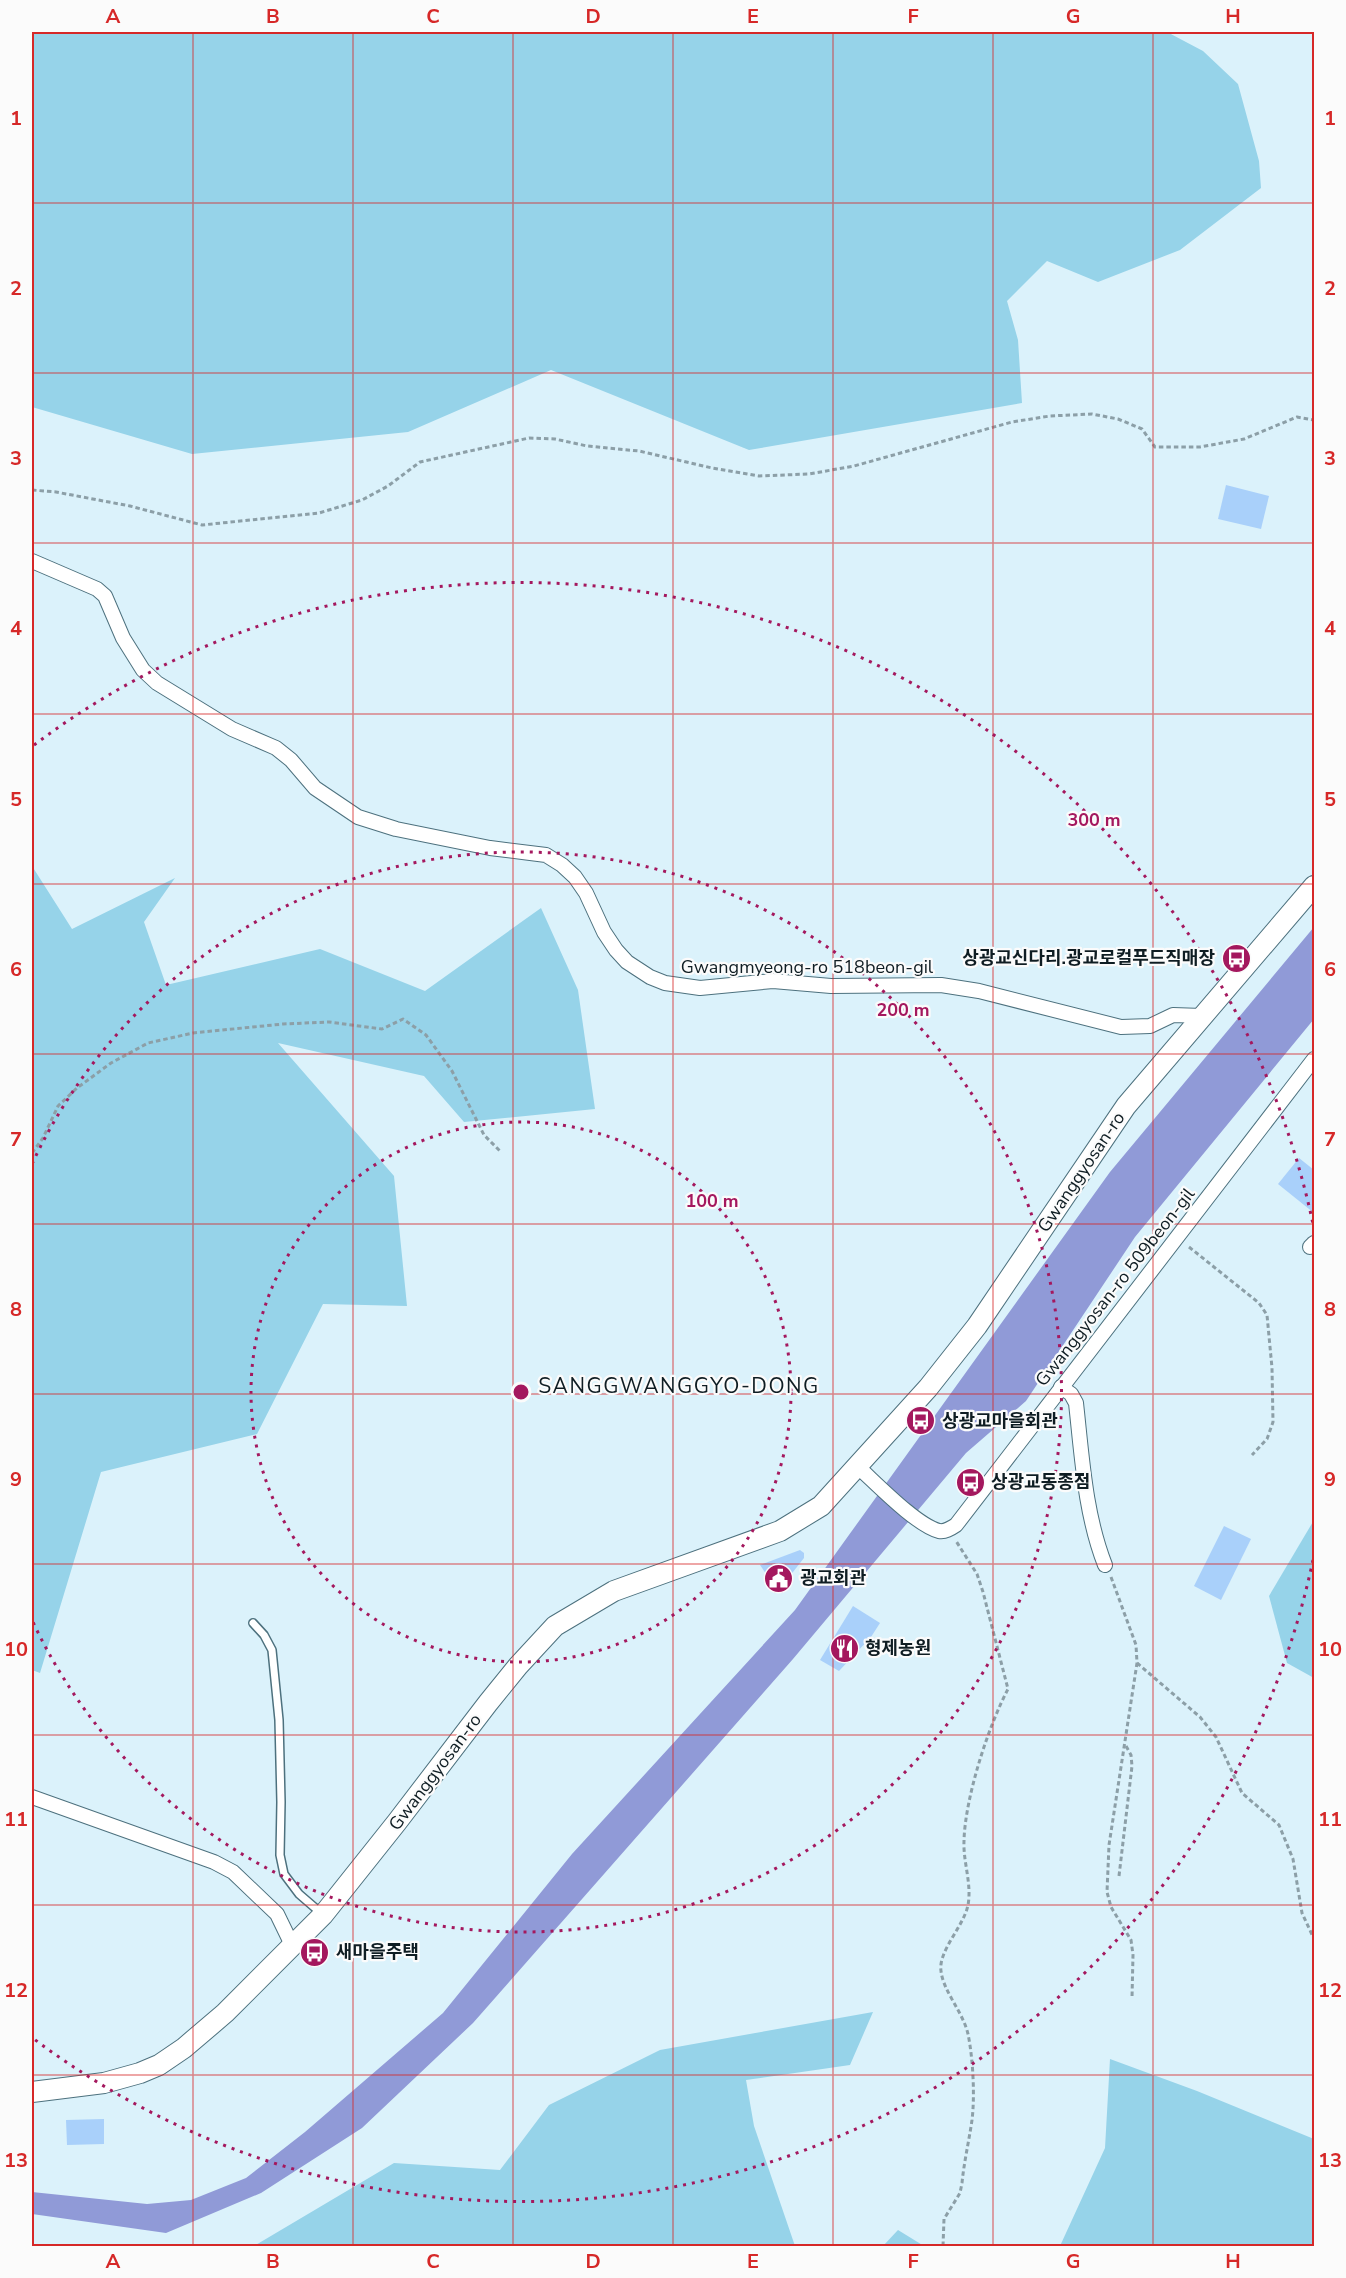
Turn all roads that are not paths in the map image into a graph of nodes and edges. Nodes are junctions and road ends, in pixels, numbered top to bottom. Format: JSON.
{"nodes":[{"id":1,"x":32,"y":561,"type":"edge"},
{"id":2,"x":1314,"y":886,"type":"edge"},
{"id":3,"x":1202,"y":1016,"type":"junction"},
{"id":4,"x":1314,"y":1059,"type":"edge"},
{"id":5,"x":1061,"y":1387,"type":"junction"},
{"id":6,"x":857,"y":1466,"type":"junction"},
{"id":7,"x":1105,"y":1565,"type":"road end"},
{"id":8,"x":254,"y":1623,"type":"dead end"},
{"id":9,"x":32,"y":1797,"type":"edge"},
{"id":10,"x":323,"y":1915,"type":"junction"},
{"id":11,"x":293,"y":1947,"type":"junction"},
{"id":12,"x":32,"y":2092,"type":"edge"}],
"edges":[{"from":1,"to":3,"type":"street","name":"Gwangmyeong-ro 518beon-gil"},
{"from":2,"to":3,"type":"street","name":"Gwanggyosan-ro"},
{"from":3,"to":6,"type":"street","name":"Gwanggyosan-ro"},
{"from":4,"to":5,"type":"street","name":"Gwanggyosan-ro 509beon-gil"},
{"from":5,"to":6,"type":"street","name":"Gwanggyosan-ro 509beon-gil"},
{"from":5,"to":7,"type":"street"},
{"from":6,"to":10,"type":"street","name":"Gwanggyosan-ro"},
{"from":8,"to":10,"type":"lane"},
{"from":9,"to":11,"type":"street"},
{"from":10,"to":11,"type":"street","name":"Gwanggyosan-ro"},
{"from":11,"to":12,"type":"street","name":"Gwanggyosan-ro"}]}
